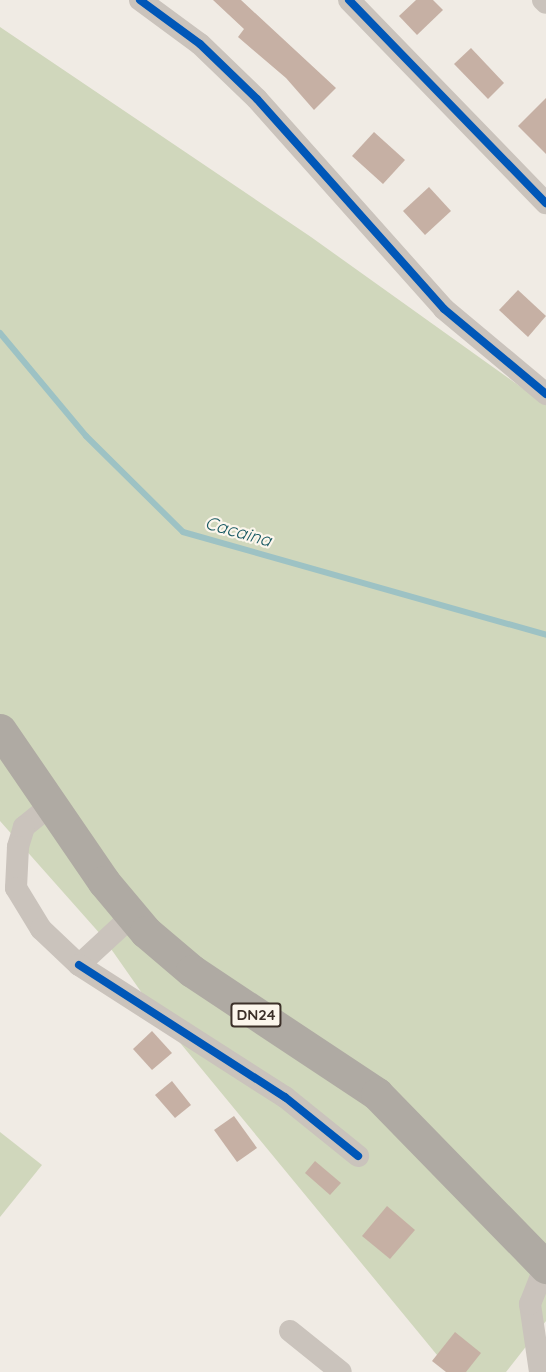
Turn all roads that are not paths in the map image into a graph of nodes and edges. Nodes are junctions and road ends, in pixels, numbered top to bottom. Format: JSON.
{"nodes":[{"id":1,"x":140,"y":0,"type":"edge"},
{"id":2,"x":349,"y":0,"type":"edge"},
{"id":3,"x":546,"y":203,"type":"edge"},
{"id":4,"x":546,"y":394,"type":"edge"},
{"id":5,"x":0,"y":730,"type":"edge"},
{"id":6,"x":51,"y":805,"type":"junction"},
{"id":7,"x":8,"y":894,"type":"edge"},
{"id":8,"x":132,"y":916,"type":"junction"},
{"id":9,"x":79,"y":964,"type":"junction"},
{"id":10,"x":358,"y":1156,"type":"dead end"},
{"id":11,"x":546,"y":1266,"type":"edge"},
{"id":12,"x":290,"y":1331,"type":"dead end"},
{"id":13,"x":341,"y":1372,"type":"edge"},
{"id":14,"x":540,"y":1372,"type":"edge"}],
"edges":[{"from":1,"to":4,"type":"street"},
{"from":2,"to":3,"type":"street"},
{"from":5,"to":6,"type":"highway","number":"DN24"},
{"from":6,"to":7,"type":"street"},
{"from":6,"to":8,"type":"highway","number":"DN24"},
{"from":7,"to":9,"type":"street"},
{"from":8,"to":9,"type":"street"},
{"from":8,"to":11,"type":"highway","number":"DN24"},
{"from":9,"to":10,"type":"street"},
{"from":11,"to":14,"type":"street"},
{"from":12,"to":13,"type":"street"}]}
